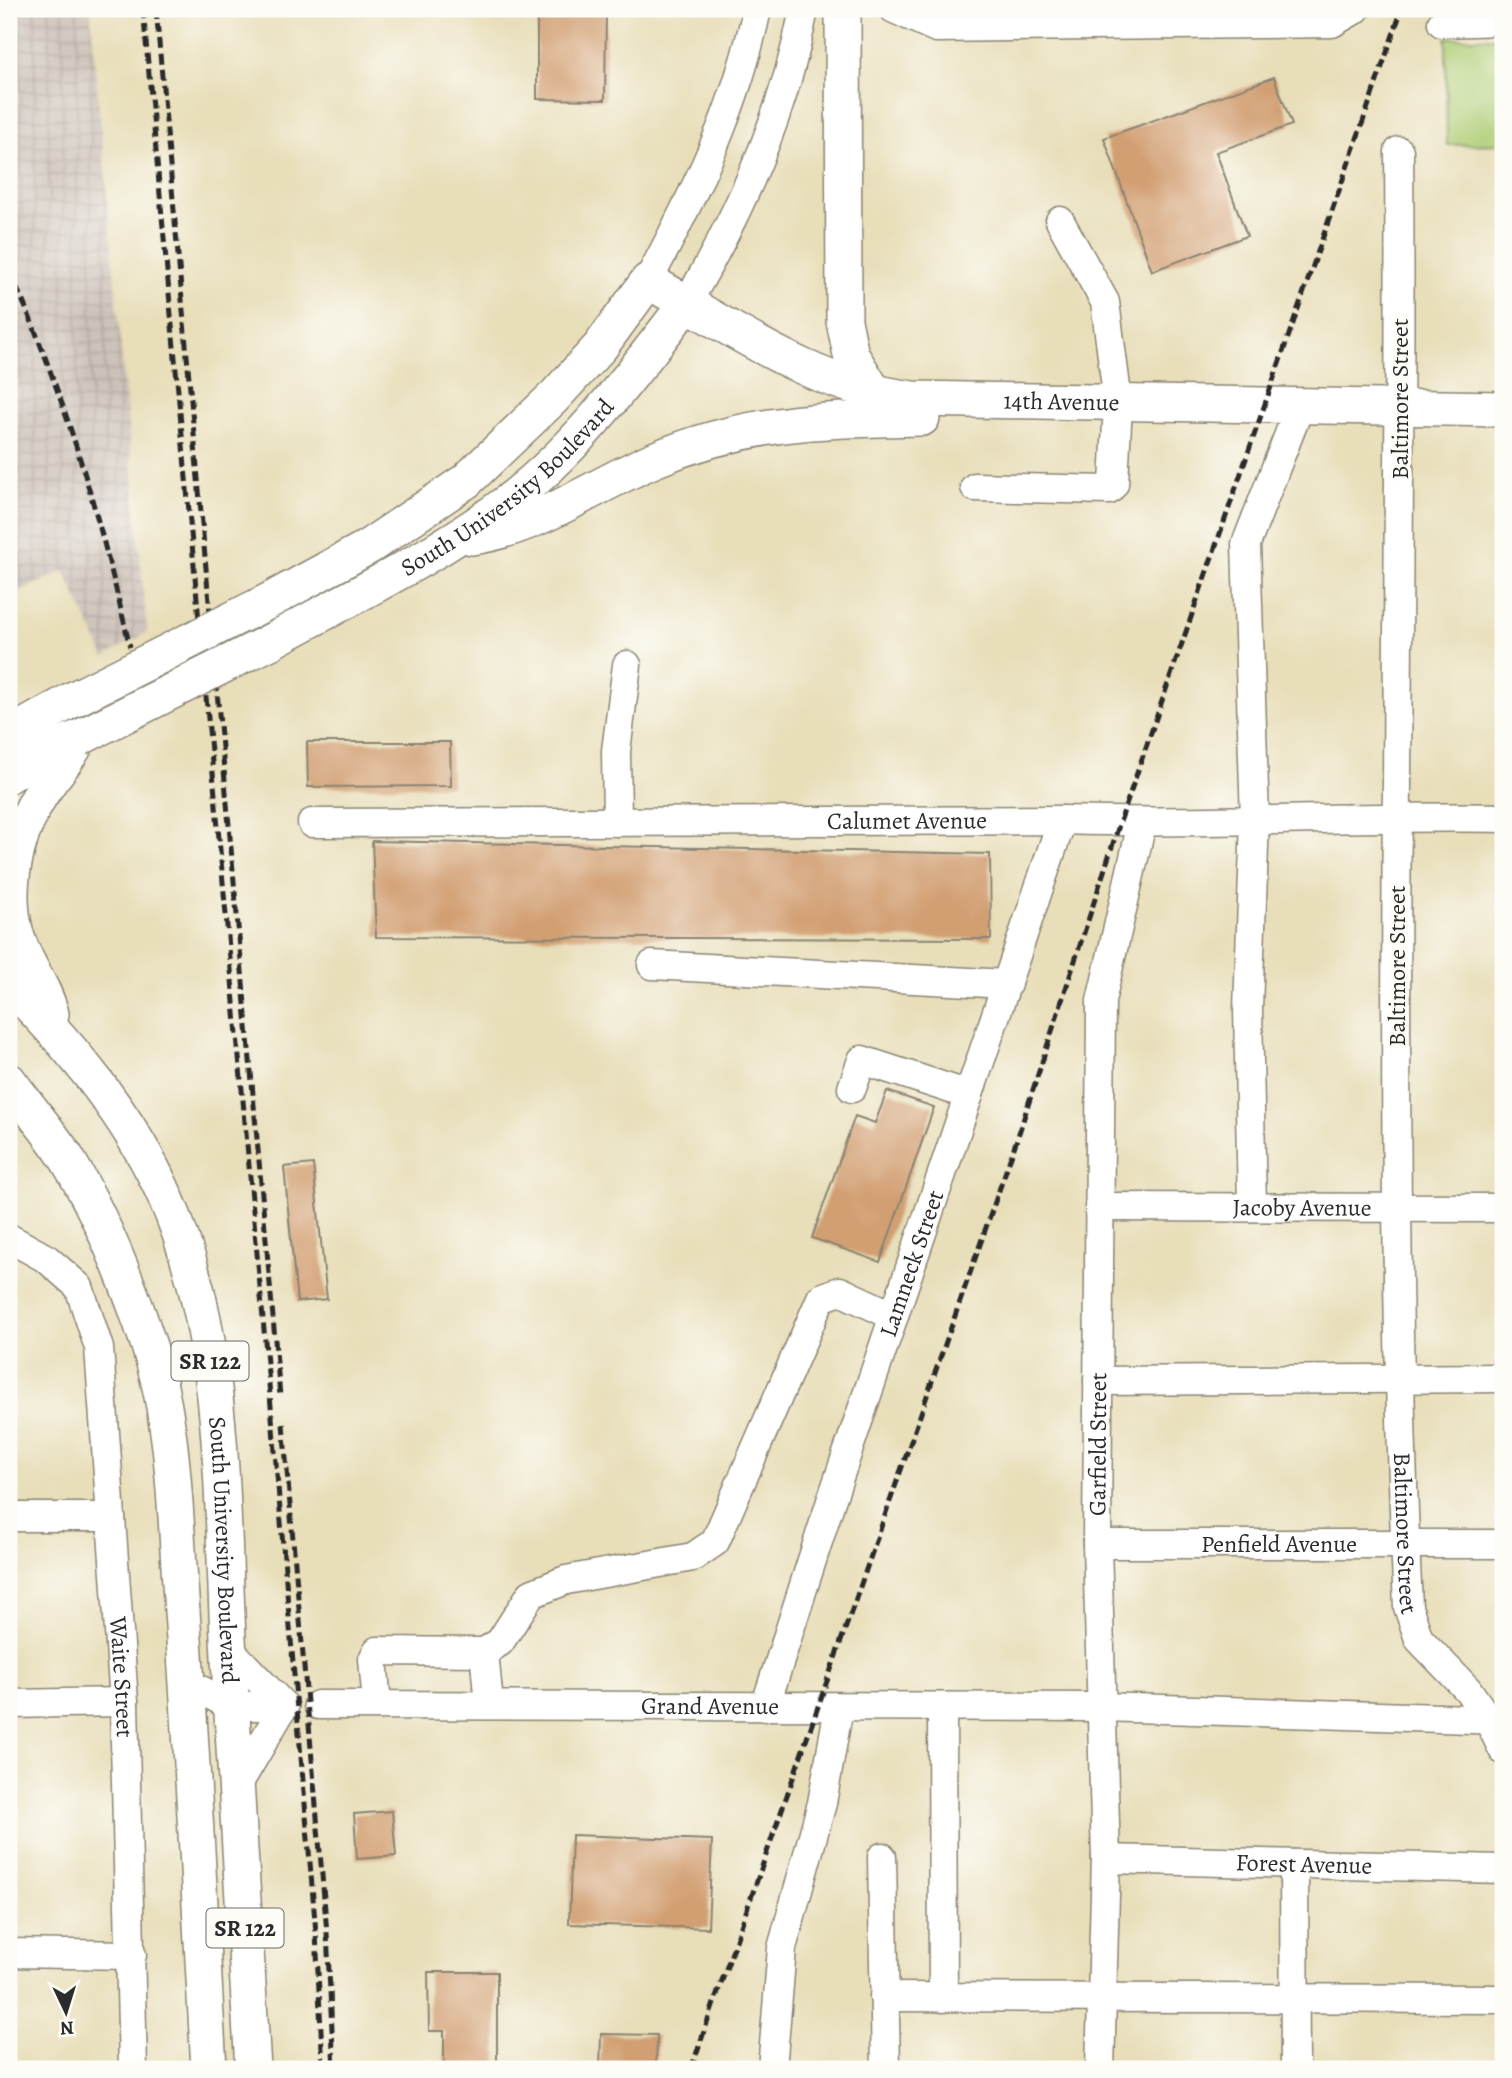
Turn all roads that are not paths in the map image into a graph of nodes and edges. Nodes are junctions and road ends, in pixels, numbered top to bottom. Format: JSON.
{"nodes":[{"id":1,"x":757,"y":9,"type":"edge"},
{"id":2,"x":804,"y":9,"type":"edge"},
{"id":3,"x":843,"y":9,"type":"edge"},
{"id":4,"x":894,"y":9,"type":"edge"},
{"id":5,"x":1356,"y":9,"type":"edge"},
{"id":6,"x":1503,"y":21,"type":"edge"},
{"id":7,"x":1442,"y":23,"type":"dead end"},
{"id":8,"x":1399,"y":151,"type":"dead end"},
{"id":9,"x":1060,"y":221,"type":"dead end"},
{"id":10,"x":648,"y":281,"type":"junction"},
{"id":11,"x":687,"y":303,"type":"junction"},
{"id":12,"x":876,"y":395,"type":"junction"},
{"id":13,"x":958,"y":400,"type":"junction"},
{"id":14,"x":1118,"y":403,"type":"junction"},
{"id":15,"x":1300,"y":406,"type":"junction"},
{"id":16,"x":1401,"y":406,"type":"junction"},
{"id":17,"x":1503,"y":409,"type":"edge"},
{"id":18,"x":975,"y":487,"type":"dead end"},
{"id":19,"x":455,"y":540,"type":"junction"},
{"id":20,"x":627,"y":666,"type":"dead end"},
{"id":21,"x":9,"y":735,"type":"edge"},
{"id":22,"x":79,"y":738,"type":"junction"},
{"id":23,"x":9,"y":775,"type":"edge"},
{"id":24,"x":1399,"y":816,"type":"junction"},
{"id":25,"x":1503,"y":818,"type":"edge"},
{"id":26,"x":1062,"y":820,"type":"junction"},
{"id":27,"x":1255,"y":820,"type":"junction"},
{"id":28,"x":617,"y":822,"type":"junction"},
{"id":29,"x":312,"y":823,"type":"dead end"},
{"id":30,"x":1142,"y":823,"type":"junction"},
{"id":31,"x":652,"y":965,"type":"dead end"},
{"id":32,"x":9,"y":984,"type":"edge"},
{"id":33,"x":1007,"y":984,"type":"junction"},
{"id":34,"x":56,"y":1031,"type":"junction"},
{"id":35,"x":9,"y":1081,"type":"edge"},
{"id":36,"x":852,"y":1088,"type":"dead end"},
{"id":37,"x":969,"y":1095,"type":"junction"},
{"id":38,"x":9,"y":1096,"type":"edge"},
{"id":39,"x":36,"y":1118,"type":"junction"},
{"id":40,"x":1099,"y":1207,"type":"junction"},
{"id":41,"x":1252,"y":1207,"type":"junction"},
{"id":42,"x":1396,"y":1207,"type":"junction"},
{"id":43,"x":1503,"y":1208,"type":"edge"},
{"id":44,"x":9,"y":1238,"type":"edge"},
{"id":45,"x":894,"y":1315,"type":"junction"},
{"id":46,"x":1401,"y":1378,"type":"junction"},
{"id":47,"x":1503,"y":1378,"type":"edge"},
{"id":48,"x":1098,"y":1381,"type":"junction"},
{"id":49,"x":9,"y":1517,"type":"edge"},
{"id":50,"x":111,"y":1517,"type":"junction"},
{"id":51,"x":1405,"y":1543,"type":"junction"},
{"id":52,"x":1097,"y":1544,"type":"junction"},
{"id":53,"x":1503,"y":1544,"type":"edge"},
{"id":54,"x":229,"y":1649,"type":"junction"},
{"id":55,"x":484,"y":1652,"type":"junction"},
{"id":56,"x":188,"y":1683,"type":"junction"},
{"id":57,"x":124,"y":1702,"type":"junction"},
{"id":58,"x":9,"y":1704,"type":"edge"},
{"id":59,"x":377,"y":1704,"type":"junction"},
{"id":60,"x":489,"y":1704,"type":"junction"},
{"id":61,"x":318,"y":1705,"type":"dead end"},
{"id":62,"x":231,"y":1706,"type":"junction"},
{"id":63,"x":285,"y":1706,"type":"junction"},
{"id":64,"x":765,"y":1707,"type":"junction"},
{"id":65,"x":839,"y":1707,"type":"junction"},
{"id":66,"x":942,"y":1707,"type":"junction"},
{"id":67,"x":1101,"y":1707,"type":"junction"},
{"id":68,"x":1496,"y":1719,"type":"edge"},
{"id":69,"x":1503,"y":1750,"type":"edge"},
{"id":70,"x":237,"y":1786,"type":"junction"},
{"id":71,"x":882,"y":1857,"type":"dead end"},
{"id":72,"x":1106,"y":1859,"type":"junction"},
{"id":73,"x":1293,"y":1864,"type":"junction"},
{"id":74,"x":1503,"y":1869,"type":"edge"},
{"id":75,"x":9,"y":1953,"type":"edge"},
{"id":76,"x":132,"y":1955,"type":"junction"},
{"id":77,"x":884,"y":1997,"type":"junction"},
{"id":78,"x":943,"y":1997,"type":"junction"},
{"id":79,"x":1102,"y":1998,"type":"junction"},
{"id":80,"x":1293,"y":1998,"type":"junction"},
{"id":81,"x":1503,"y":1999,"type":"edge"},
{"id":82,"x":133,"y":2069,"type":"edge"},
{"id":83,"x":209,"y":2069,"type":"edge"},
{"id":84,"x":253,"y":2069,"type":"edge"},
{"id":85,"x":772,"y":2069,"type":"edge"},
{"id":86,"x":886,"y":2069,"type":"edge"},
{"id":87,"x":1100,"y":2069,"type":"edge"},
{"id":88,"x":1294,"y":2069,"type":"edge"}],
"edges":[{"from":1,"to":10,"type":"street","name":"South University Boulevard"},
{"from":2,"to":11,"type":"street","name":"South University Boulevard"},
{"from":3,"to":12,"type":"main road"},
{"from":4,"to":5,"type":"street"},
{"from":6,"to":7,"type":"street"},
{"from":8,"to":16,"type":"street","name":"Baltimore Street"},
{"from":9,"to":14,"type":"street"},
{"from":10,"to":11,"type":"main road","name":"14th Avenue"},
{"from":10,"to":21,"type":"main road","name":"South University Boulevard","bridge":true},
{"from":11,"to":12,"type":"main road","name":"14th Avenue"},
{"from":11,"to":19,"type":"main road","name":"South University Boulevard"},
{"from":12,"to":13,"type":"main road","name":"14th Avenue"},
{"from":13,"to":14,"type":"main road","name":"14th Avenue"},
{"from":13,"to":19,"type":"main road"},
{"from":14,"to":15,"type":"main road","name":"14th Avenue"},
{"from":14,"to":18,"type":"street"},
{"from":15,"to":16,"type":"main road","name":"14th Avenue"},
{"from":15,"to":27,"type":"street"},
{"from":16,"to":17,"type":"main road","name":"14th Avenue"},
{"from":16,"to":24,"type":"street","name":"Baltimore Street"},
{"from":19,"to":22,"type":"main road","name":"South University Boulevard","bridge":true},
{"from":20,"to":28,"type":"street"},
{"from":22,"to":23,"type":"main road","name":"South University Boulevard"},
{"from":22,"to":34,"type":"main road"},
{"from":24,"to":25,"type":"street","name":"Calumet Avenue"},
{"from":24,"to":27,"type":"street","name":"Calumet Avenue"},
{"from":24,"to":42,"type":"street","name":"Baltimore Street"},
{"from":26,"to":28,"type":"street","name":"Calumet Avenue"},
{"from":26,"to":30,"type":"street","name":"Calumet Avenue"},
{"from":26,"to":33,"type":"street","name":"Lamneck Street"},
{"from":27,"to":30,"type":"street","name":"Calumet Avenue"},
{"from":27,"to":41,"type":"street"},
{"from":28,"to":29,"type":"street","name":"Calumet Avenue"},
{"from":30,"to":40,"type":"street","name":"Garfield Street"},
{"from":31,"to":33,"type":"street"},
{"from":32,"to":34,"type":"main road","number":"SR 122"},
{"from":33,"to":37,"type":"street","name":"Lamneck Street"},
{"from":34,"to":54,"type":"main road","name":"South University Boulevard","number":"SR 122"},
{"from":35,"to":39,"type":"main road"},
{"from":36,"to":37,"type":"street"},
{"from":37,"to":45,"type":"street","name":"Lamneck Street"},
{"from":38,"to":39,"type":"main road","number":"SR 122"},
{"from":39,"to":56,"type":"main road","name":"South University Boulevard","number":"SR 122"},
{"from":40,"to":41,"type":"street","name":"Jacoby Avenue"},
{"from":40,"to":48,"type":"street","name":"Garfield Street"},
{"from":41,"to":42,"type":"street","name":"Jacoby Avenue"},
{"from":42,"to":43,"type":"street","name":"Jacoby Avenue"},
{"from":42,"to":46,"type":"street","name":"Baltimore Street"},
{"from":44,"to":50,"type":"street","name":"Waite Street"},
{"from":45,"to":55,"type":"street"},
{"from":45,"to":64,"type":"street","name":"Lamneck Street"},
{"from":46,"to":47,"type":"street"},
{"from":46,"to":48,"type":"street"},
{"from":46,"to":51,"type":"street","name":"Baltimore Street"},
{"from":48,"to":52,"type":"street","name":"Garfield Street"},
{"from":49,"to":50,"type":"street"},
{"from":50,"to":57,"type":"street","name":"Waite Street"},
{"from":51,"to":52,"type":"street","name":"Penfield Avenue"},
{"from":51,"to":53,"type":"street","name":"Penfield Avenue"},
{"from":51,"to":68,"type":"street","name":"Baltimore Street"},
{"from":52,"to":67,"type":"street","name":"Garfield Street"},
{"from":54,"to":62,"type":"main road","name":"South University Boulevard","number":"SR 122"},
{"from":54,"to":63,"type":"street"},
{"from":55,"to":59,"type":"street"},
{"from":55,"to":60,"type":"street"},
{"from":56,"to":62,"type":"street"},
{"from":56,"to":83,"type":"main road","name":"South University Boulevard","number":"SR 122"},
{"from":57,"to":58,"type":"street"},
{"from":57,"to":76,"type":"street","name":"Waite Street"},
{"from":59,"to":60,"type":"street","name":"Grand Avenue"},
{"from":59,"to":61,"type":"street","name":"Grand Avenue"},
{"from":60,"to":64,"type":"street","name":"Grand Avenue"},
{"from":62,"to":63,"type":"street"},
{"from":62,"to":70,"type":"main road","name":"South University Boulevard","number":"SR 122"},
{"from":63,"to":70,"type":"street"},
{"from":64,"to":65,"type":"street","name":"Grand Avenue"},
{"from":65,"to":66,"type":"street","name":"Grand Avenue"},
{"from":65,"to":85,"type":"street"},
{"from":66,"to":67,"type":"street","name":"Grand Avenue"},
{"from":66,"to":78,"type":"street"},
{"from":67,"to":68,"type":"street","name":"Grand Avenue"},
{"from":67,"to":72,"type":"street","name":"Garfield Street"},
{"from":68,"to":69,"type":"street","name":"Baltimore Street"},
{"from":70,"to":84,"type":"main road","name":"South University Boulevard","number":"SR 122"},
{"from":71,"to":77,"type":"street"},
{"from":72,"to":73,"type":"street","name":"Forest Avenue"},
{"from":72,"to":79,"type":"street","name":"Garfield Street"},
{"from":73,"to":74,"type":"street","name":"Forest Avenue"},
{"from":73,"to":80,"type":"street"},
{"from":75,"to":76,"type":"street"},
{"from":76,"to":82,"type":"street","name":"Waite Street"},
{"from":77,"to":78,"type":"street"},
{"from":77,"to":86,"type":"street"},
{"from":78,"to":79,"type":"street"},
{"from":79,"to":80,"type":"street"},
{"from":79,"to":87,"type":"street","name":"Garfield Street"},
{"from":80,"to":81,"type":"street"},
{"from":80,"to":88,"type":"street"}]}
